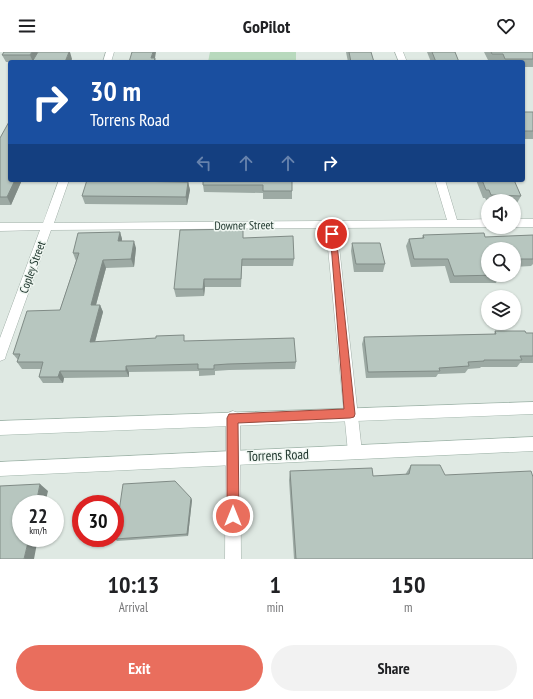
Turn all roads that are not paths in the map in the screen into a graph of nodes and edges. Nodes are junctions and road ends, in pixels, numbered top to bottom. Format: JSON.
{"nodes":[{"id":1,"x":63,"y":182,"type":"edge"},
{"id":2,"x":441,"y":182,"type":"edge"},
{"id":3,"x":453,"y":223,"type":"junction"},
{"id":4,"x":481,"y":223,"type":"edge"},
{"id":5,"x":521,"y":223,"type":"edge"},
{"id":6,"x":533,"y":223,"type":"edge"},
{"id":7,"x":331,"y":224,"type":"junction"},
{"id":8,"x":0,"y":227,"type":"edge"},
{"id":9,"x":46,"y":227,"type":"junction"},
{"id":10,"x":0,"y":355,"type":"edge"},
{"id":11,"x":533,"y":408,"type":"edge"},
{"id":12,"x":350,"y":414,"type":"junction"},
{"id":13,"x":233,"y":418,"type":"junction"},
{"id":14,"x":0,"y":428,"type":"edge"},
{"id":15,"x":533,"y":444,"type":"edge"},
{"id":16,"x":355,"y":452,"type":"junction"},
{"id":17,"x":233,"y":457,"type":"junction"},
{"id":18,"x":0,"y":469,"type":"edge"},
{"id":19,"x":232,"y":559,"type":"edge"}],
"edges":[{"from":1,"to":9,"type":"street","name":"Copley Street"},
{"from":2,"to":3,"type":"street"},
{"from":3,"to":4,"type":"street","name":"Downer Street"},
{"from":3,"to":7,"type":"street","name":"Downer Street"},
{"from":5,"to":6,"type":"street"},
{"from":7,"to":9,"type":"street","name":"Downer Street"},
{"from":7,"to":12,"type":"street"},
{"from":8,"to":9,"type":"street","name":"Downer Street"},
{"from":9,"to":10,"type":"street","name":"Copley Street"},
{"from":11,"to":12,"type":"street"},
{"from":12,"to":13,"type":"street"},
{"from":12,"to":16,"type":"street"},
{"from":13,"to":14,"type":"street"},
{"from":13,"to":17,"type":"street"},
{"from":15,"to":16,"type":"street","name":"Torrens Road"},
{"from":16,"to":17,"type":"street","name":"Torrens Road"},
{"from":17,"to":18,"type":"street","name":"Torrens Road"},
{"from":17,"to":19,"type":"street"}]}
